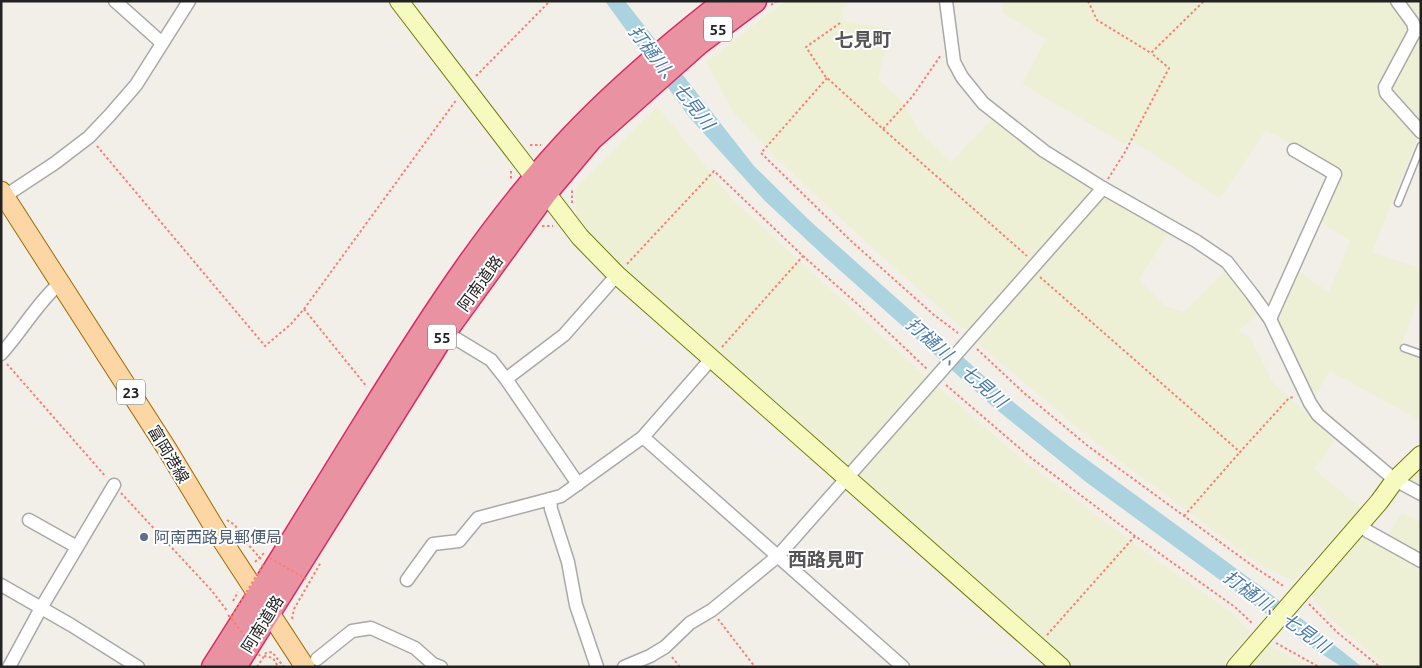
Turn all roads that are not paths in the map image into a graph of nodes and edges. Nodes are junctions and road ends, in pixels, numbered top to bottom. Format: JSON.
{"nodes":[{"id":1,"x":115,"y":1,"type":"edge"},
{"id":2,"x":189,"y":1,"type":"edge"},
{"id":3,"x":399,"y":1,"type":"edge"},
{"id":4,"x":725,"y":1,"type":"edge"},
{"id":5,"x":755,"y":1,"type":"edge"},
{"id":6,"x":946,"y":1,"type":"edge"},
{"id":7,"x":1397,"y":1,"type":"edge"},
{"id":8,"x":1418,"y":31,"type":"edge"},
{"id":9,"x":162,"y":43,"type":"junction"},
{"id":10,"x":678,"y":49,"type":"junction"},
{"id":11,"x":1421,"y":132,"type":"edge"},
{"id":12,"x":1421,"y":146,"type":"edge"},
{"id":13,"x":1294,"y":150,"type":"dead end"},
{"id":14,"x":540,"y":186,"type":"junction"},
{"id":15,"x":1103,"y":188,"type":"junction"},
{"id":16,"x":3,"y":193,"type":"edge"},
{"id":17,"x":1398,"y":203,"type":"dead end"},
{"id":18,"x":617,"y":275,"type":"junction"},
{"id":19,"x":60,"y":282,"type":"junction"},
{"id":20,"x":1270,"y":319,"type":"junction"},
{"id":21,"x":445,"y":332,"type":"junction"},
{"id":22,"x":1404,"y":348,"type":"dead end"},
{"id":23,"x":1,"y":354,"type":"edge"},
{"id":24,"x":1421,"y":354,"type":"edge"},
{"id":25,"x":712,"y":358,"type":"junction"},
{"id":26,"x":506,"y":379,"type":"junction"},
{"id":27,"x":643,"y":437,"type":"junction"},
{"id":28,"x":1421,"y":455,"type":"edge"},
{"id":29,"x":847,"y":479,"type":"junction"},
{"id":30,"x":1395,"y":480,"type":"junction"},
{"id":31,"x":578,"y":484,"type":"junction"},
{"id":32,"x":114,"y":486,"type":"dead end"},
{"id":33,"x":1421,"y":494,"type":"edge"},
{"id":34,"x":550,"y":498,"type":"junction"},
{"id":35,"x":29,"y":520,"type":"dead end"},
{"id":36,"x":1359,"y":525,"type":"junction"},
{"id":37,"x":77,"y":546,"type":"junction"},
{"id":38,"x":778,"y":556,"type":"junction"},
{"id":39,"x":1421,"y":561,"type":"edge"},
{"id":40,"x":406,"y":580,"type":"dead end"},
{"id":41,"x":1,"y":586,"type":"edge"},
{"id":42,"x":264,"y":604,"type":"junction"},
{"id":43,"x":41,"y":608,"type":"junction"},
{"id":44,"x":311,"y":663,"type":"edge"},
{"id":45,"x":9,"y":667,"type":"edge"},
{"id":46,"x":138,"y":667,"type":"edge"},
{"id":47,"x":213,"y":667,"type":"edge"},
{"id":48,"x":235,"y":667,"type":"edge"},
{"id":49,"x":441,"y":667,"type":"edge"},
{"id":50,"x":597,"y":667,"type":"edge"},
{"id":51,"x":624,"y":667,"type":"edge"},
{"id":52,"x":903,"y":667,"type":"edge"},
{"id":53,"x":1061,"y":667,"type":"edge"},
{"id":54,"x":1236,"y":667,"type":"edge"}],
"edges":[{"from":1,"to":9,"type":"street"},
{"from":2,"to":9,"type":"street"},
{"from":3,"to":14,"type":"street"},
{"from":4,"to":10,"type":"highway","name":"阿南道路","number":"55"},
{"from":5,"to":10,"type":"highway","name":"阿南道路","number":"55"},
{"from":6,"to":15,"type":"street"},
{"from":7,"to":8,"type":"street"},
{"from":8,"to":11,"type":"street"},
{"from":9,"to":16,"type":"street"},
{"from":10,"to":14,"type":"highway","name":"阿南道路","number":"55"},
{"from":12,"to":17,"type":"lane"},
{"from":13,"to":20,"type":"street"},
{"from":14,"to":18,"type":"street"},
{"from":14,"to":21,"type":"highway","name":"阿南道路","number":"55"},
{"from":14,"to":42,"type":"highway","name":"阿南道路","number":"55"},
{"from":15,"to":20,"type":"street"},
{"from":15,"to":29,"type":"street"},
{"from":16,"to":19,"type":"main road","name":"富岡港線","number":"23"},
{"from":18,"to":25,"type":"street"},
{"from":18,"to":26,"type":"street"},
{"from":19,"to":23,"type":"street"},
{"from":19,"to":42,"type":"main road","name":"富岡港線","number":"23"},
{"from":20,"to":30,"type":"street"},
{"from":21,"to":26,"type":"street"},
{"from":21,"to":42,"type":"highway","name":"阿南道路","number":"55"},
{"from":22,"to":24,"type":"lane"},
{"from":25,"to":27,"type":"street"},
{"from":25,"to":29,"type":"street"},
{"from":26,"to":31,"type":"street"},
{"from":27,"to":31,"type":"street"},
{"from":27,"to":38,"type":"street"},
{"from":28,"to":30,"type":"street"},
{"from":29,"to":38,"type":"street"},
{"from":29,"to":53,"type":"street"},
{"from":30,"to":33,"type":"street"},
{"from":30,"to":36,"type":"street"},
{"from":31,"to":34,"type":"street"},
{"from":32,"to":37,"type":"street"},
{"from":34,"to":40,"type":"street"},
{"from":34,"to":50,"type":"street"},
{"from":35,"to":37,"type":"street"},
{"from":36,"to":39,"type":"street"},
{"from":36,"to":54,"type":"street"},
{"from":37,"to":43,"type":"street"},
{"from":38,"to":51,"type":"street"},
{"from":38,"to":52,"type":"street"},
{"from":41,"to":43,"type":"street"},
{"from":42,"to":44,"type":"main road","name":"富岡港線","number":"23"},
{"from":42,"to":47,"type":"highway","name":"阿南道路","number":"55"},
{"from":42,"to":48,"type":"highway","name":"阿南道路","number":"55"},
{"from":43,"to":45,"type":"street"},
{"from":43,"to":46,"type":"street"},
{"from":44,"to":49,"type":"street"}]}
